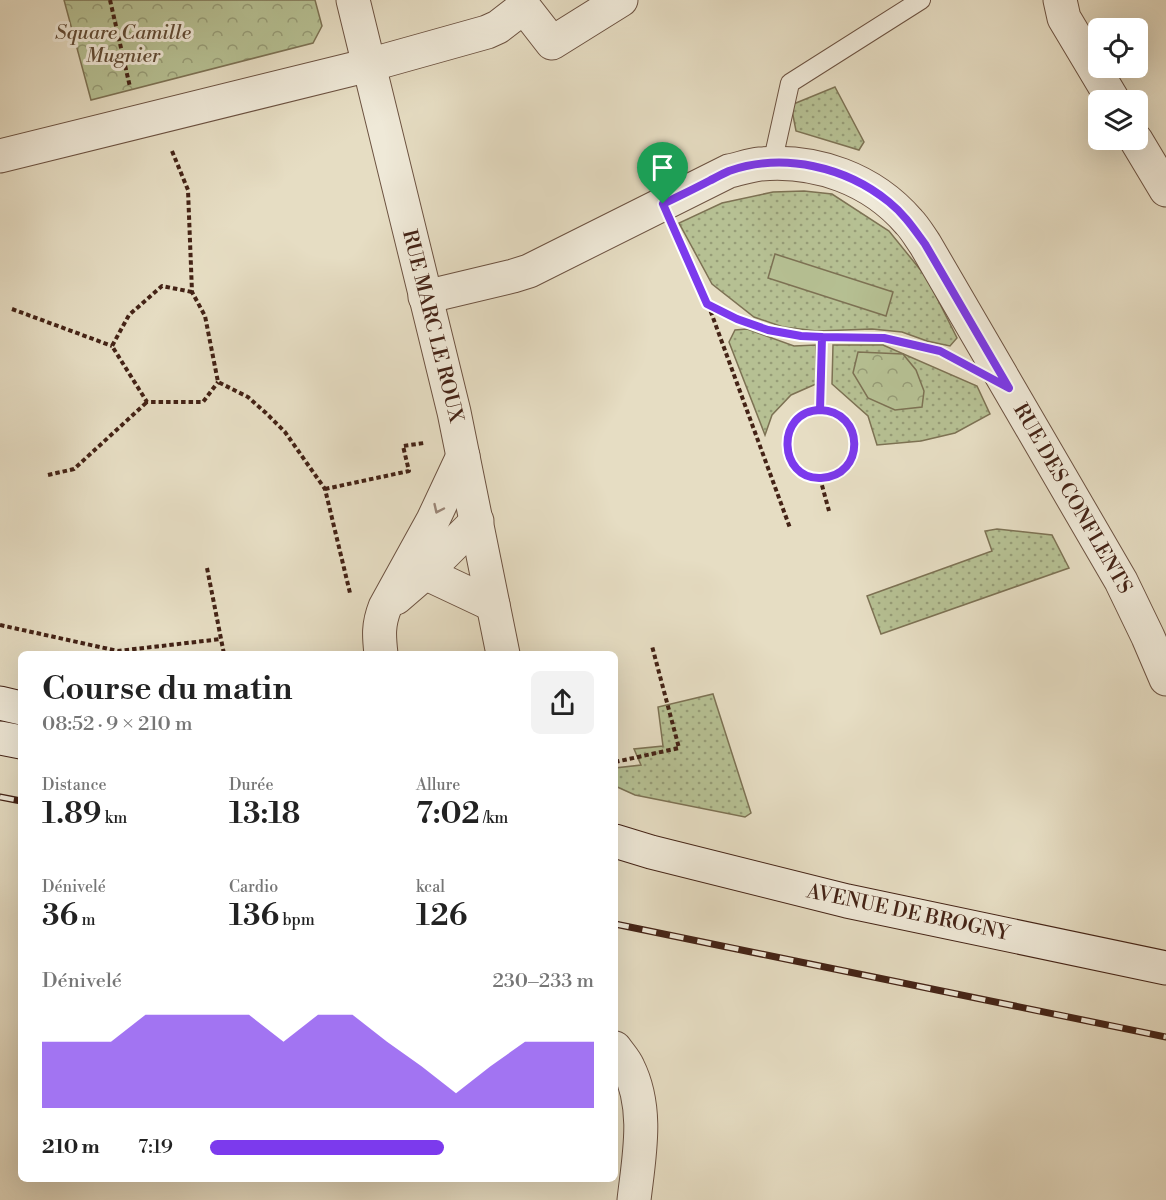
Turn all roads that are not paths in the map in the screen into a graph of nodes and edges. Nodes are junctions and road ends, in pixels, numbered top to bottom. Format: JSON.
{"nodes":[{"id":1,"x":353,"y":0,"type":"edge"},
{"id":2,"x":621,"y":0,"type":"edge"},
{"id":3,"x":921,"y":0,"type":"edge"},
{"id":4,"x":1059,"y":0,"type":"edge"},
{"id":5,"x":521,"y":4,"type":"edge"},
{"id":6,"x":369,"y":65,"type":"junction"},
{"id":7,"x":1107,"y":90,"type":"edge"},
{"id":8,"x":1142,"y":150,"type":"edge"},
{"id":9,"x":0,"y":156,"type":"edge"},
{"id":10,"x":772,"y":164,"type":"junction"},
{"id":11,"x":1166,"y":190,"type":"edge"},
{"id":12,"x":425,"y":297,"type":"junction"},
{"id":13,"x":463,"y":456,"type":"junction"},
{"id":14,"x":477,"y":521,"type":"junction"},
{"id":15,"x":425,"y":573,"type":"junction"},
{"id":16,"x":494,"y":605,"type":"junction"},
{"id":17,"x":385,"y":608,"type":"junction"},
{"id":18,"x":381,"y":651,"type":"edge"},
{"id":19,"x":502,"y":651,"type":"edge"},
{"id":20,"x":1166,"y":679,"type":"edge"},
{"id":21,"x":0,"y":703,"type":"edge"},
{"id":22,"x":18,"y":707,"type":"edge"},
{"id":23,"x":618,"y":829,"type":"edge"},
{"id":24,"x":618,"y":842,"type":"edge"},
{"id":25,"x":651,"y":852,"type":"junction"},
{"id":26,"x":618,"y":854,"type":"edge"},
{"id":27,"x":1166,"y":968,"type":"edge"},
{"id":28,"x":618,"y":1051,"type":"edge"},
{"id":29,"x":634,"y":1200,"type":"edge"}],
"edges":[{"from":1,"to":6,"type":"street","name":"RUE MARC LE ROUX"},
{"from":2,"to":5,"type":"street"},
{"from":3,"to":10,"type":"lane"},
{"from":4,"to":7,"type":"street"},
{"from":5,"to":6,"type":"street"},
{"from":6,"to":9,"type":"street"},
{"from":6,"to":12,"type":"street","name":"RUE MARC LE ROUX"},
{"from":8,"to":11,"type":"street"},
{"from":10,"to":12,"type":"street","name":"RUE DES CONFLENTS"},
{"from":10,"to":20,"type":"street","name":"RUE DES CONFLENTS"},
{"from":12,"to":13,"type":"street","name":"RUE MARC LE ROUX"},
{"from":13,"to":14,"type":"street","name":"RUE MARC LE ROUX"},
{"from":13,"to":17,"type":"street","one_way":true},
{"from":14,"to":15,"type":"street"},
{"from":14,"to":16,"type":"street","name":"RUE MARC LE ROUX"},
{"from":15,"to":16,"type":"street"},
{"from":15,"to":17,"type":"street"},
{"from":16,"to":19,"type":"street","name":"RUE MARC LE ROUX"},
{"from":17,"to":18,"type":"street"},
{"from":21,"to":22,"type":"street"},
{"from":23,"to":25,"type":"street"},
{"from":24,"to":25,"type":"street","name":"AVENUE DE BROGNY"},
{"from":25,"to":26,"type":"street","name":"AVENUE DE BROGNY"},
{"from":25,"to":27,"type":"street","name":"AVENUE DE BROGNY"},
{"from":28,"to":29,"type":"street"}]}
